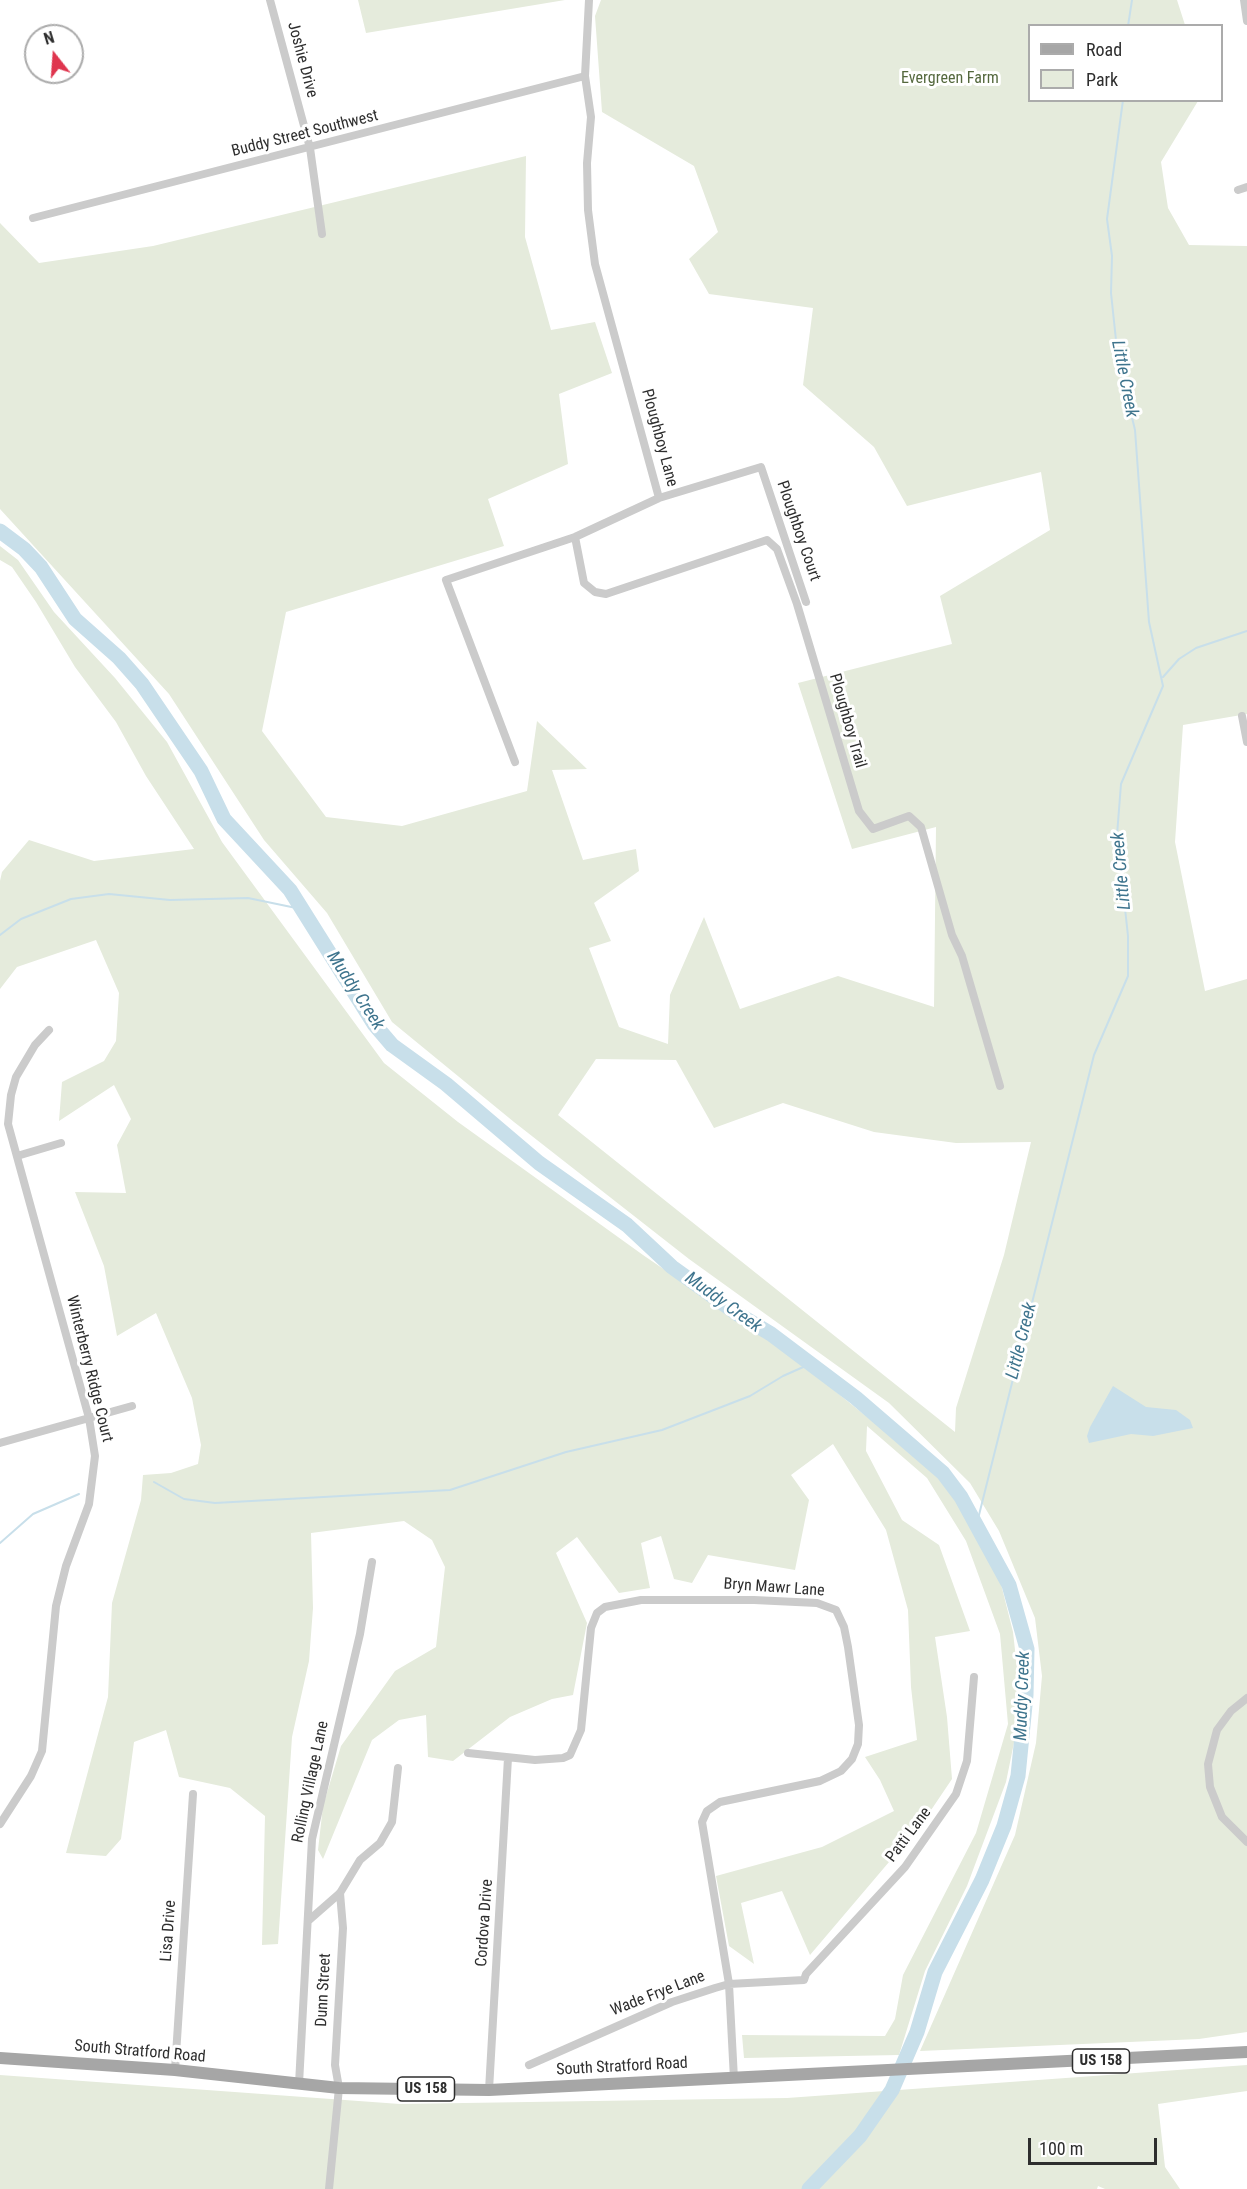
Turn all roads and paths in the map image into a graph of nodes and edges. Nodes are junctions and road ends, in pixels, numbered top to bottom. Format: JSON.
{"nodes":[{"id":1,"x":270,"y":0,"type":"edge"},
{"id":2,"x":589,"y":0,"type":"edge"},
{"id":3,"x":1244,"y":0,"type":"edge"},
{"id":4,"x":1247,"y":21,"type":"edge"},
{"id":5,"x":585,"y":76,"type":"junction"},
{"id":6,"x":310,"y":148,"type":"junction"},
{"id":7,"x":33,"y":218,"type":"dead end"},
{"id":8,"x":322,"y":234,"type":"dead end"},
{"id":9,"x":659,"y":498,"type":"junction"},
{"id":10,"x":575,"y":537,"type":"junction"},
{"id":11,"x":806,"y":602,"type":"dead end"},
{"id":12,"x":1242,"y":716,"type":"dead end"},
{"id":13,"x":1247,"y":742,"type":"edge"},
{"id":14,"x":515,"y":762,"type":"dead end"},
{"id":15,"x":49,"y":1030,"type":"dead end"},
{"id":16,"x":1000,"y":1086,"type":"dead end"},
{"id":17,"x":61,"y":1143,"type":"dead end"},
{"id":18,"x":17,"y":1156,"type":"junction"},
{"id":19,"x":132,"y":1406,"type":"dead end"},
{"id":20,"x":89,"y":1418,"type":"junction"},
{"id":21,"x":0,"y":1443,"type":"edge"},
{"id":22,"x":372,"y":1562,"type":"dead end"},
{"id":23,"x":974,"y":1677,"type":"dead end"},
{"id":24,"x":1247,"y":1698,"type":"edge"},
{"id":25,"x":468,"y":1753,"type":"dead end"},
{"id":26,"x":508,"y":1758,"type":"junction"},
{"id":27,"x":398,"y":1768,"type":"dead end"},
{"id":28,"x":193,"y":1794,"type":"dead end"},
{"id":29,"x":0,"y":1824,"type":"edge"},
{"id":30,"x":1247,"y":1842,"type":"edge"},
{"id":31,"x":340,"y":1893,"type":"junction"},
{"id":32,"x":308,"y":1922,"type":"junction"},
{"id":33,"x":804,"y":1980,"type":"joint"},
{"id":34,"x":729,"y":1984,"type":"junction"},
{"id":35,"x":1247,"y":2052,"type":"edge"},
{"id":36,"x":0,"y":2058,"type":"edge"},
{"id":37,"x":529,"y":2065,"type":"dead end"},
{"id":38,"x":175,"y":2070,"type":"junction"},
{"id":39,"x":734,"y":2079,"type":"junction"},
{"id":40,"x":299,"y":2084,"type":"junction"},
{"id":41,"x":339,"y":2088,"type":"junction"},
{"id":42,"x":489,"y":2090,"type":"junction"},
{"id":43,"x":329,"y":2189,"type":"edge"}],
"edges":[{"from":1,"to":6,"type":"street","name":"Joshie Drive"},
{"from":2,"to":5,"type":"street","name":"Ploughboy Lane"},
{"from":3,"to":4,"type":"street"},
{"from":5,"to":6,"type":"street","name":"Buddy Street Southwest"},
{"from":5,"to":9,"type":"street","name":"Ploughboy Lane"},
{"from":6,"to":7,"type":"street","name":"Buddy Street Southwest"},
{"from":6,"to":8,"type":"street","name":"Joshie Drive"},
{"from":9,"to":10,"type":"street","name":"Ploughboy Lane"},
{"from":9,"to":11,"type":"street","name":"Ploughboy Court"},
{"from":10,"to":14,"type":"street","name":"Ploughboy Lane"},
{"from":10,"to":16,"type":"street","name":"Ploughboy Trail"},
{"from":12,"to":13,"type":"street"},
{"from":15,"to":18,"type":"street","name":"Winterberry Ridge Court"},
{"from":17,"to":18,"type":"street"},
{"from":18,"to":20,"type":"street","name":"Winterberry Ridge Court"},
{"from":19,"to":20,"type":"street"},
{"from":20,"to":21,"type":"street"},
{"from":20,"to":29,"type":"street","name":"Winterberry Ridge Court"},
{"from":22,"to":32,"type":"street","name":"Rolling Village Lane"},
{"from":23,"to":33,"type":"street","name":"Patti Lane"},
{"from":24,"to":30,"type":"street"},
{"from":25,"to":26,"type":"street","name":"Bryn Mawr Lane"},
{"from":26,"to":34,"type":"street","name":"Bryn Mawr Lane"},
{"from":26,"to":42,"type":"street","name":"Cordova Drive"},
{"from":27,"to":31,"type":"street"},
{"from":28,"to":38,"type":"street","name":"Lisa Drive"},
{"from":31,"to":32,"type":"street"},
{"from":31,"to":41,"type":"street","name":"Dunn Street"},
{"from":32,"to":40,"type":"street","name":"Rolling Village Lane"},
{"from":33,"to":34,"type":"street","name":"Wade Frye Lane"},
{"from":34,"to":37,"type":"street","name":"Wade Frye Lane"},
{"from":34,"to":39,"type":"street","name":"Bryn Mawr Lane"},
{"from":35,"to":39,"type":"main road","name":"South Stratford Road","number":"US 158"},
{"from":36,"to":38,"type":"main road","name":"South Stratford Road","number":"US 158"},
{"from":38,"to":40,"type":"main road","name":"South Stratford Road","number":"US 158"},
{"from":39,"to":42,"type":"main road","name":"South Stratford Road","number":"US 158"},
{"from":40,"to":41,"type":"main road","name":"South Stratford Road","number":"US 158"},
{"from":41,"to":42,"type":"main road","name":"South Stratford Road","number":"US 158"},
{"from":41,"to":43,"type":"street","name":"Dunn Street"}]}
